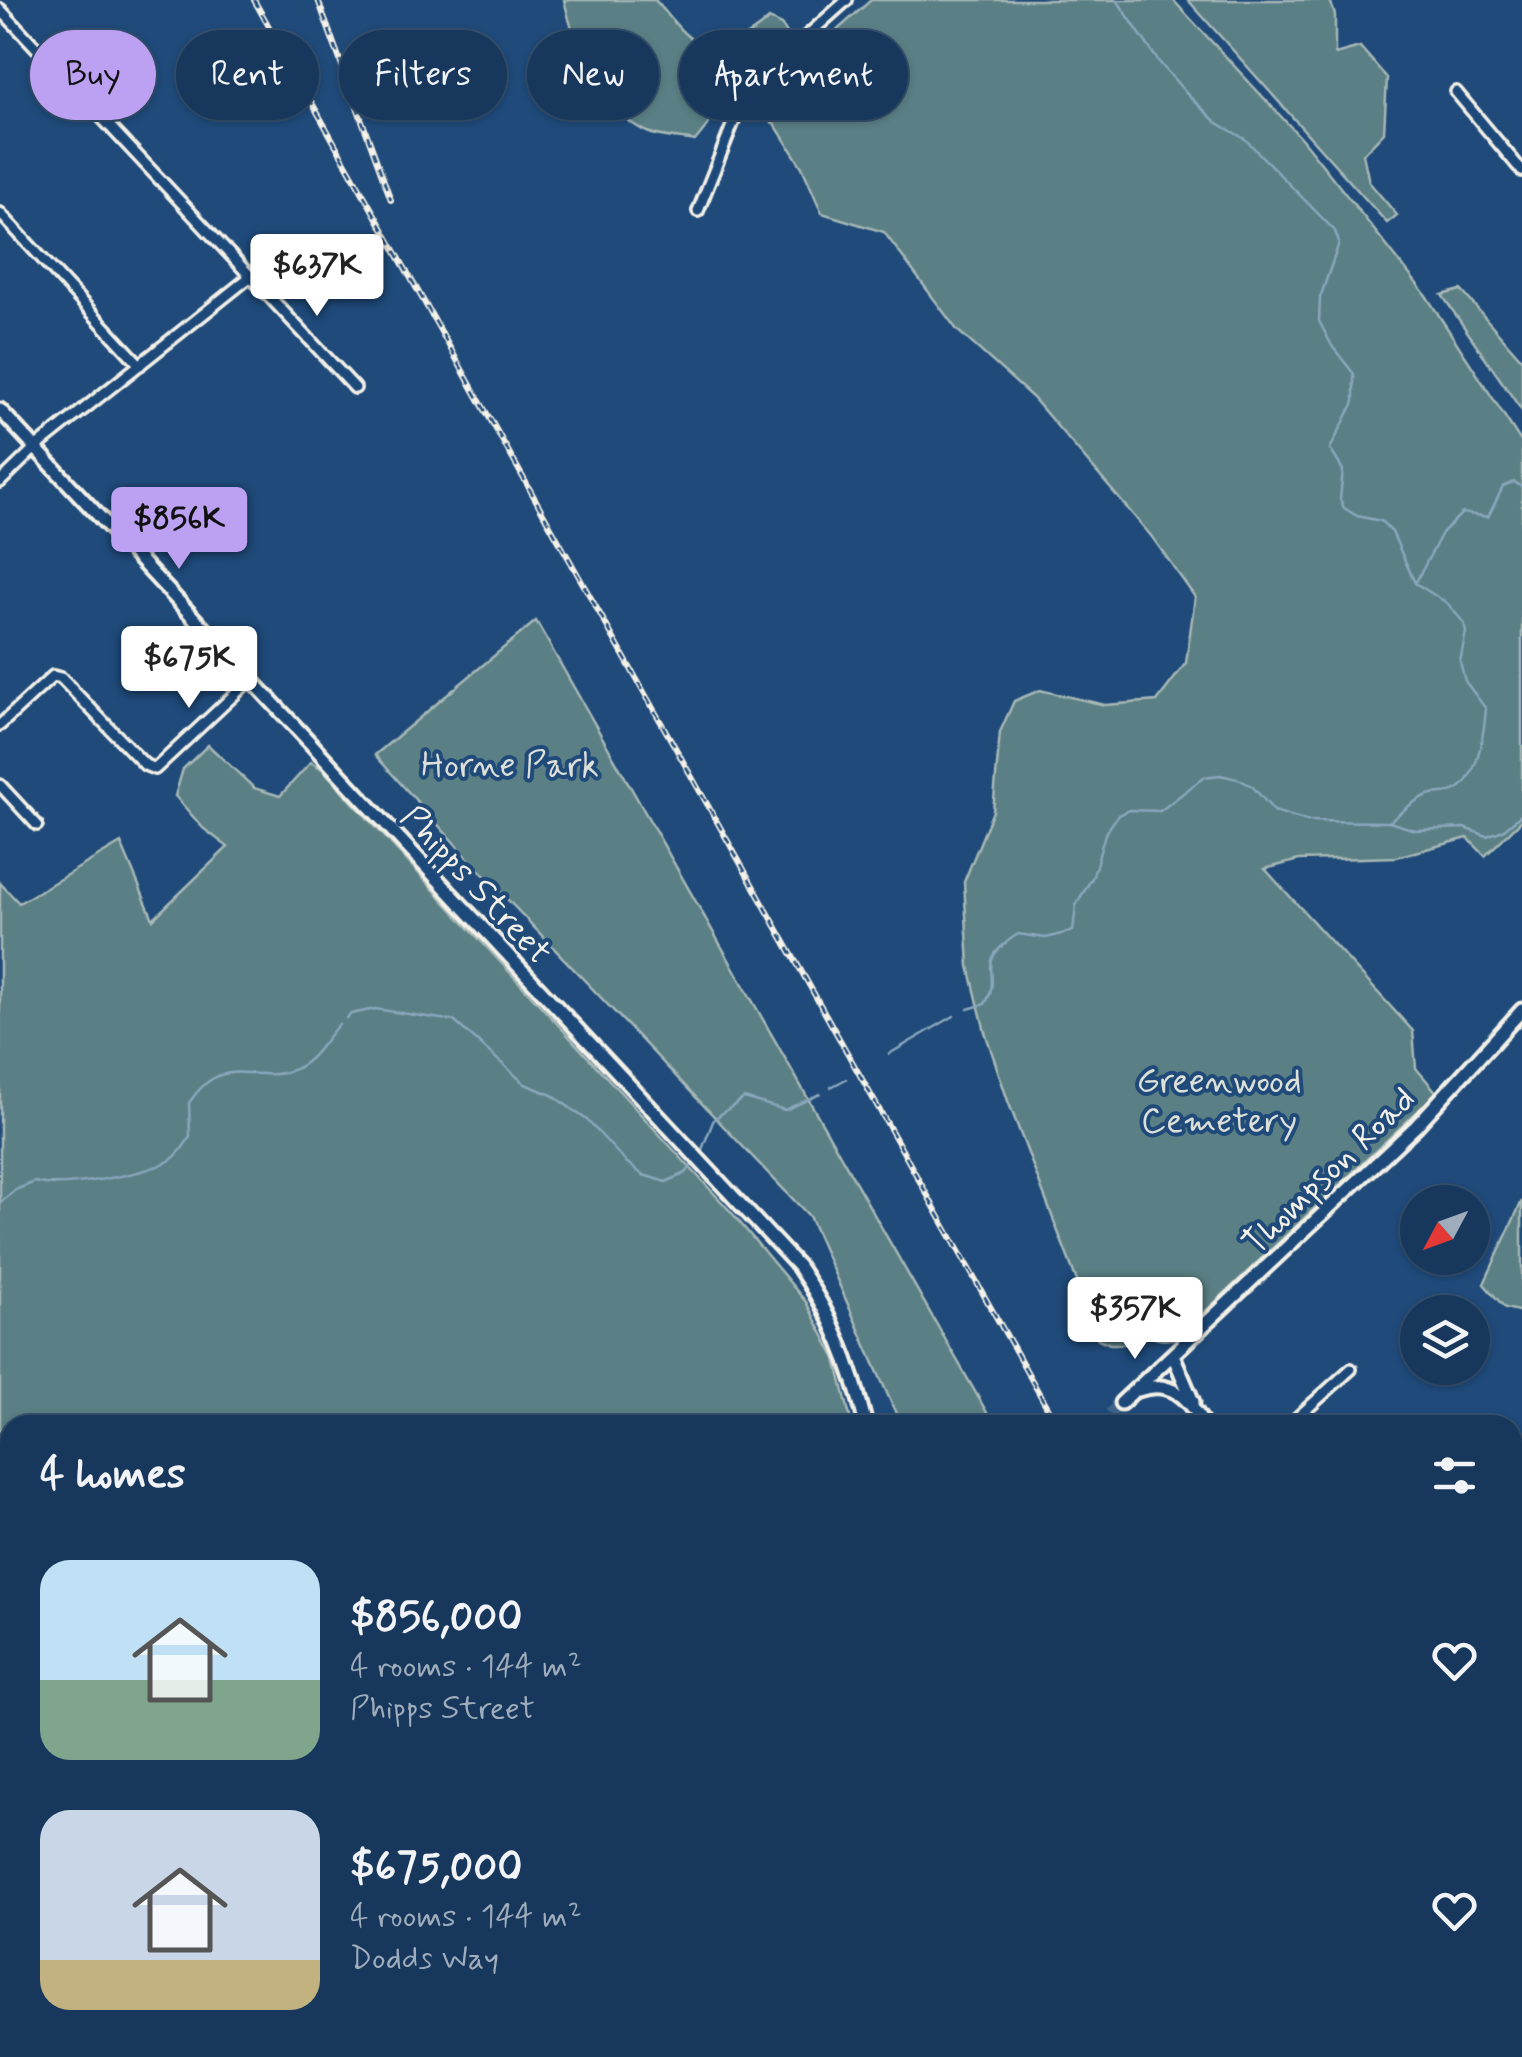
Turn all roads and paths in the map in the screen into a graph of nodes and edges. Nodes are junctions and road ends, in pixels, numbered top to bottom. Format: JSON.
{"nodes":[{"id":1,"x":846,"y":0,"type":"edge"},
{"id":2,"x":0,"y":9,"type":"edge"},
{"id":3,"x":1456,"y":92,"type":"dead end"},
{"id":4,"x":1522,"y":171,"type":"edge"},
{"id":5,"x":698,"y":211,"type":"dead end"},
{"id":6,"x":0,"y":213,"type":"edge"},
{"id":7,"x":251,"y":276,"type":"junction"},
{"id":8,"x":140,"y":365,"type":"junction"},
{"id":9,"x":354,"y":388,"type":"dead end"},
{"id":10,"x":0,"y":410,"type":"edge"},
{"id":11,"x":35,"y":448,"type":"junction"},
{"id":12,"x":0,"y":482,"type":"edge"},
{"id":13,"x":250,"y":681,"type":"junction"},
{"id":14,"x":0,"y":725,"type":"edge"},
{"id":15,"x":0,"y":785,"type":"edge"},
{"id":16,"x":37,"y":825,"type":"dead end"},
{"id":17,"x":1522,"y":1010,"type":"edge"},
{"id":18,"x":1174,"y":1355,"type":"junction"},
{"id":19,"x":1351,"y":1369,"type":"dead end"},
{"id":20,"x":863,"y":1415,"type":"edge"},
{"id":21,"x":1197,"y":1415,"type":"edge"},
{"id":22,"x":1198,"y":1415,"type":"edge"},
{"id":23,"x":1300,"y":1415,"type":"edge"}],
"edges":[{"from":1,"to":5,"type":"street"},
{"from":2,"to":7,"type":"street"},
{"from":3,"to":4,"type":"street"},
{"from":6,"to":8,"type":"street"},
{"from":7,"to":8,"type":"street"},
{"from":7,"to":9,"type":"street"},
{"from":8,"to":11,"type":"street"},
{"from":10,"to":11,"type":"main road","name":"Phipps Street"},
{"from":11,"to":12,"type":"street"},
{"from":11,"to":13,"type":"main road","name":"Phipps Street"},
{"from":13,"to":14,"type":"street"},
{"from":13,"to":20,"type":"main road","name":"Phipps Street"},
{"from":15,"to":16,"type":"street"},
{"from":17,"to":18,"type":"main road","name":"Thompson Road"},
{"from":18,"to":21,"type":"main road","name":"Thompson Road"},
{"from":18,"to":22,"type":"main road"},
{"from":19,"to":23,"type":"street"}]}
